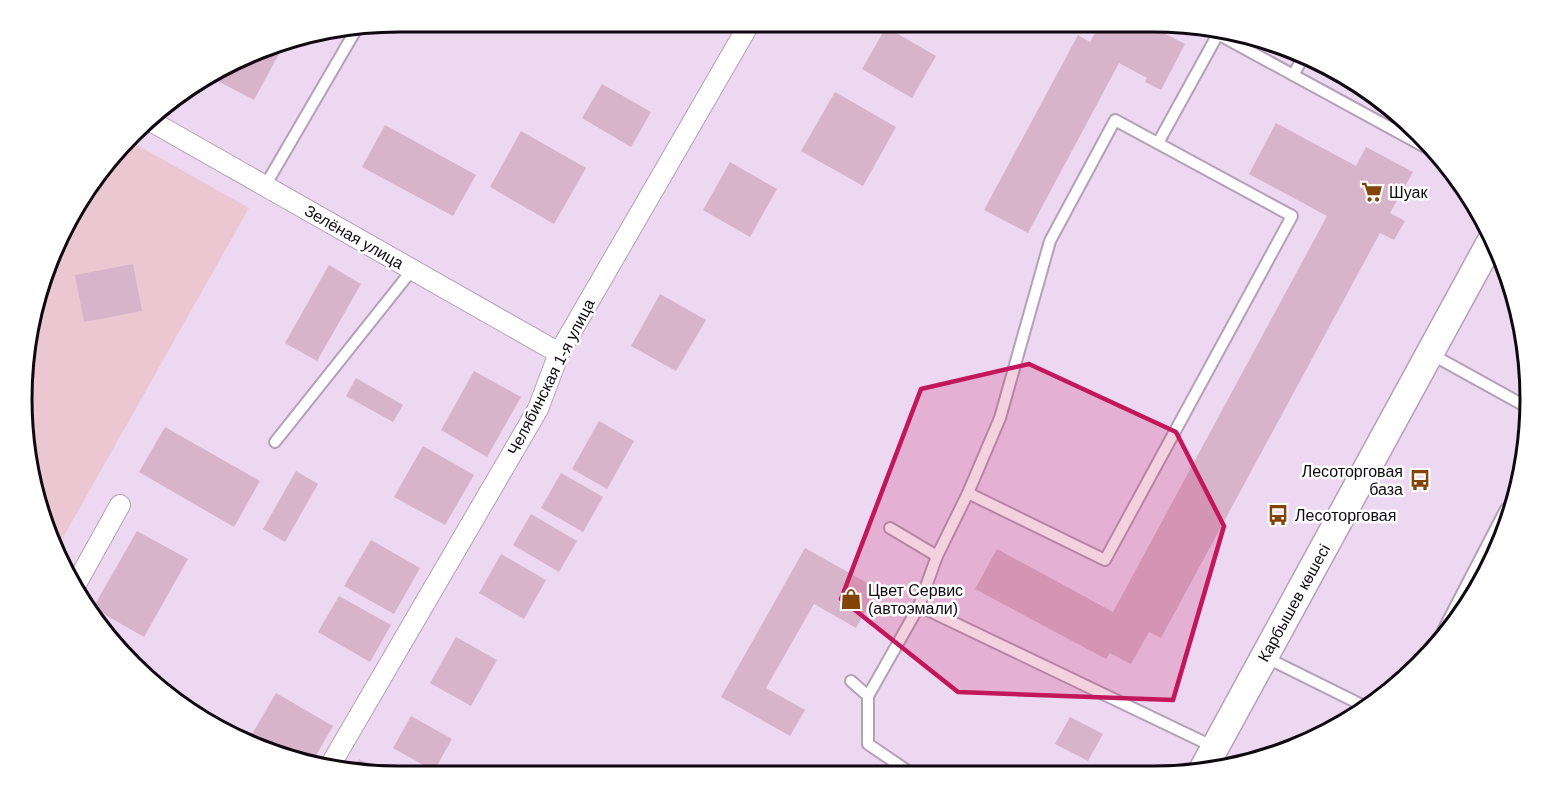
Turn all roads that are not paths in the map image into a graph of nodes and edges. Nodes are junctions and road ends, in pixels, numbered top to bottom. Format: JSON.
{"nodes":[{"id":1,"x":745,"y":32,"type":"edge"},
{"id":2,"x":353,"y":35,"type":"edge"},
{"id":3,"x":1216,"y":38,"type":"edge"},
{"id":4,"x":1232,"y":41,"type":"edge"},
{"id":5,"x":1300,"y":62,"type":"edge"},
{"id":6,"x":1293,"y":75,"type":"junction"},
{"id":7,"x":156,"y":124,"type":"edge"},
{"id":8,"x":1413,"y":140,"type":"edge"},
{"id":9,"x":1158,"y":143,"type":"junction"},
{"id":10,"x":265,"y":186,"type":"junction"},
{"id":11,"x":1487,"y":248,"type":"edge"},
{"id":12,"x":412,"y":270,"type":"junction"},
{"id":13,"x":559,"y":352,"type":"junction"},
{"id":14,"x":1431,"y":354,"type":"junction"},
{"id":15,"x":1520,"y":403,"type":"edge"},
{"id":16,"x":275,"y":442,"type":"dead end"},
{"id":17,"x":968,"y":493,"type":"junction"},
{"id":18,"x":120,"y":505,"type":"dead end"},
{"id":19,"x":1496,"y":527,"type":"edge"},
{"id":20,"x":890,"y":528,"type":"dead end"},
{"id":21,"x":937,"y":556,"type":"junction"},
{"id":22,"x":79,"y":579,"type":"edge"},
{"id":23,"x":1457,"y":604,"type":"edge"},
{"id":24,"x":919,"y":606,"type":"junction"},
{"id":25,"x":1264,"y":657,"type":"junction"},
{"id":26,"x":851,"y":681,"type":"dead end"},
{"id":27,"x":868,"y":696,"type":"junction"},
{"id":28,"x":1358,"y":703,"type":"edge"},
{"id":29,"x":1215,"y":747,"type":"junction"},
{"id":30,"x":334,"y":759,"type":"edge"},
{"id":31,"x":1208,"y":761,"type":"edge"},
{"id":32,"x":900,"y":766,"type":"edge"}],
"edges":[{"from":1,"to":13,"type":"street","name":"Челябинская 1-я улица"},
{"from":2,"to":10,"type":"lane"},
{"from":3,"to":9,"type":"lane"},
{"from":4,"to":6,"type":"lane"},
{"from":5,"to":6,"type":"lane"},
{"from":6,"to":8,"type":"lane"},
{"from":7,"to":10,"type":"street","name":"Зелёная улица"},
{"from":9,"to":17,"type":"lane"},
{"from":9,"to":17,"type":"lane"},
{"from":10,"to":12,"type":"street","name":"Зелёная улица"},
{"from":11,"to":14,"type":"main road","name":"Карбышев көшесі"},
{"from":12,"to":13,"type":"street","name":"Зелёная улица"},
{"from":12,"to":16,"type":"lane"},
{"from":13,"to":30,"type":"street","name":"Челябинская 1-я улица"},
{"from":14,"to":15,"type":"lane"},
{"from":14,"to":25,"type":"main road","name":"Карбышев көшесі"},
{"from":17,"to":21,"type":"lane"},
{"from":18,"to":22,"type":"street"},
{"from":19,"to":23,"type":"lane"},
{"from":20,"to":21,"type":"lane"},
{"from":21,"to":24,"type":"lane"},
{"from":24,"to":27,"type":"lane"},
{"from":24,"to":29,"type":"lane"},
{"from":25,"to":28,"type":"lane"},
{"from":25,"to":29,"type":"main road","name":"Карбышев көшесі"},
{"from":26,"to":27,"type":"lane"},
{"from":27,"to":32,"type":"lane"},
{"from":29,"to":31,"type":"main road","name":"Карбышев көшесі"}]}
